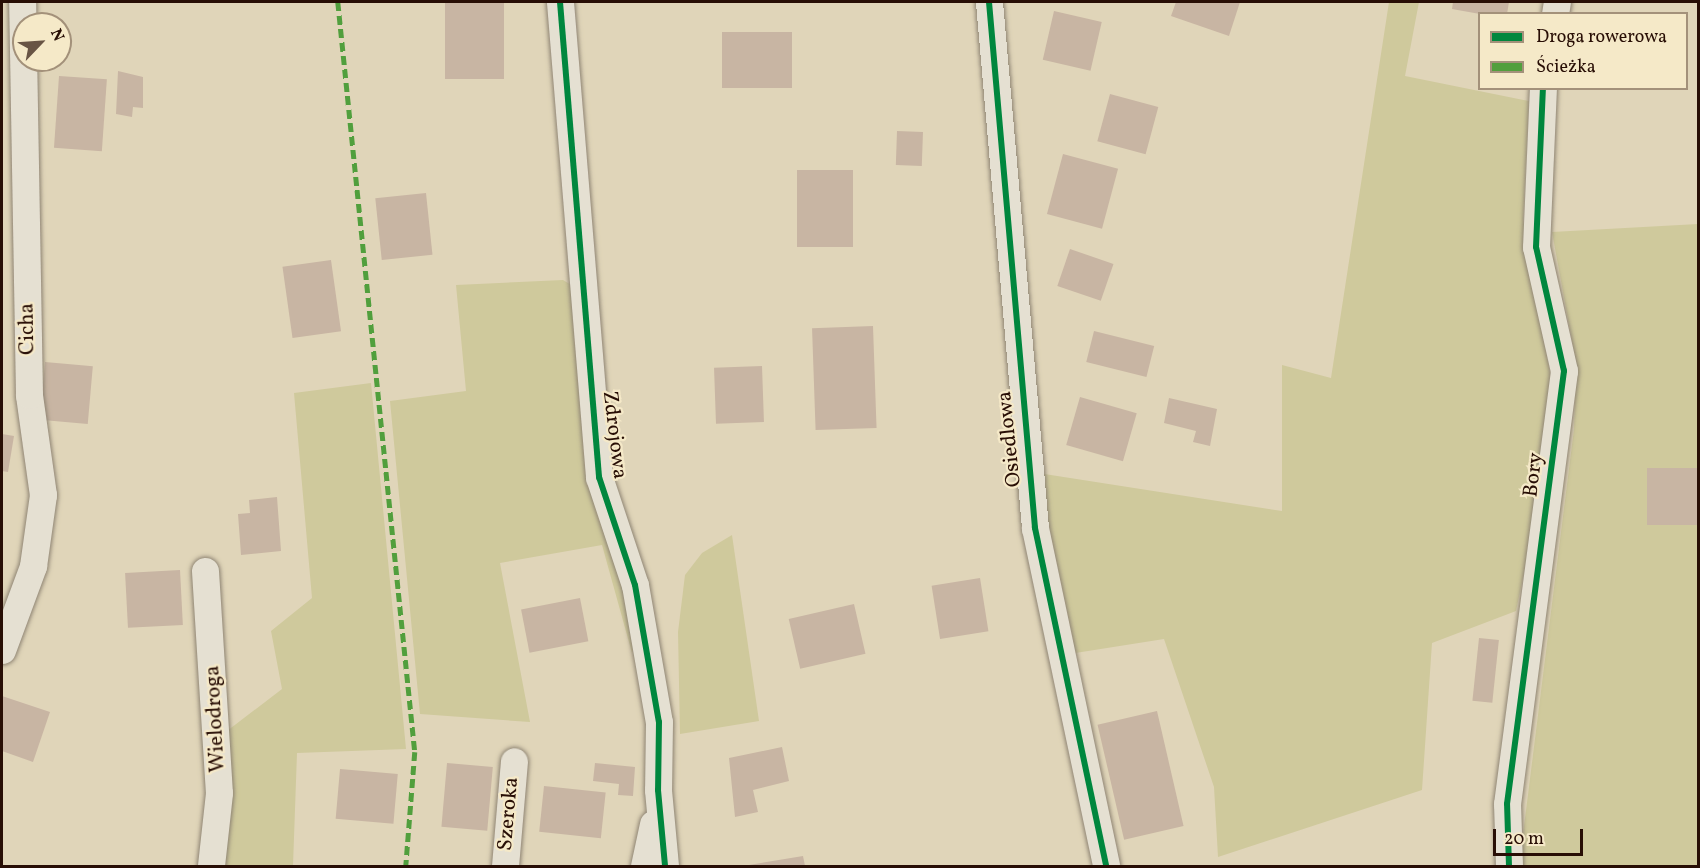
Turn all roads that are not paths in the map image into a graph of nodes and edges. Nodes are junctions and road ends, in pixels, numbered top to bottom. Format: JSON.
{"nodes":[{"id":1,"x":22,"y":2,"type":"edge"},
{"id":2,"x":560,"y":2,"type":"edge"},
{"id":3,"x":989,"y":2,"type":"edge"},
{"id":4,"x":1543,"y":90,"type":"edge"},
{"id":5,"x":205,"y":571,"type":"dead end"},
{"id":6,"x":2,"y":650,"type":"edge"},
{"id":7,"x":514,"y":760,"type":"dead end"},
{"id":8,"x":658,"y":790,"type":"junction"},
{"id":9,"x":211,"y":867,"type":"edge"},
{"id":10,"x":505,"y":867,"type":"edge"},
{"id":11,"x":644,"y":867,"type":"edge"},
{"id":12,"x":665,"y":867,"type":"edge"},
{"id":13,"x":1107,"y":867,"type":"edge"},
{"id":14,"x":1509,"y":867,"type":"edge"}],
"edges":[{"from":1,"to":6,"type":"street","name":"Cicha"},
{"from":2,"to":8,"type":"street","name":"Zdrojowa"},
{"from":3,"to":13,"type":"street","name":"Osiedlowa"},
{"from":4,"to":14,"type":"street","name":"Bory"},
{"from":5,"to":9,"type":"street","name":"Wielodroga"},
{"from":7,"to":10,"type":"street","name":"Szeroka"},
{"from":8,"to":11,"type":"street"},
{"from":8,"to":12,"type":"street","name":"Zdrojowa"}]}
